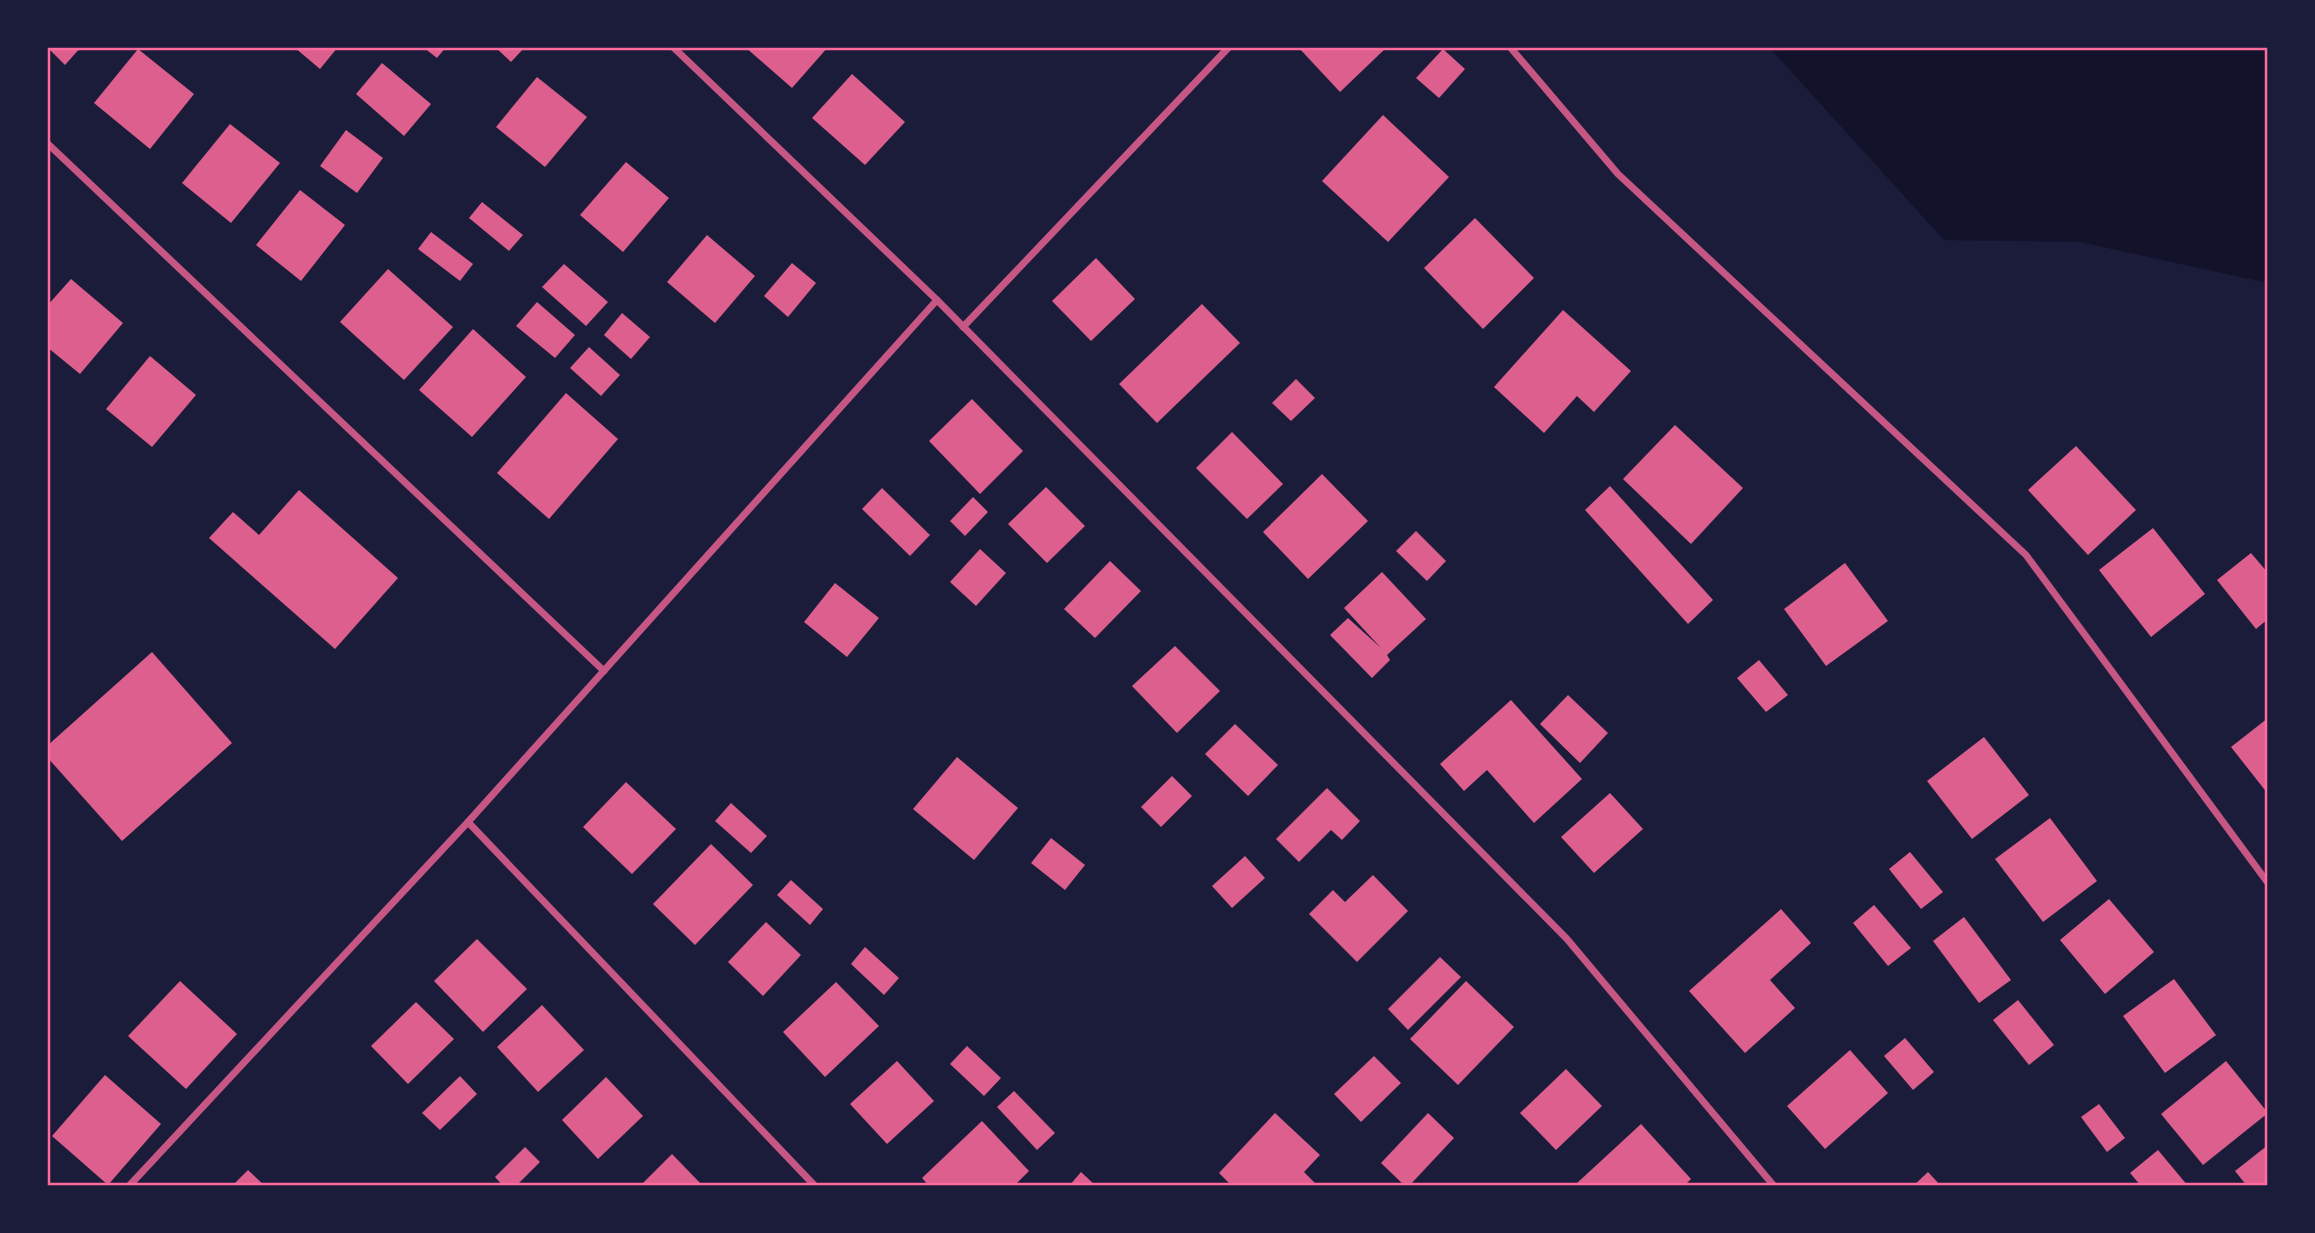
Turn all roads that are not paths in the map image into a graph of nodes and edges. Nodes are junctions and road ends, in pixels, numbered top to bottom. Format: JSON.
{"nodes":[{"id":1,"x":673,"y":47,"type":"edge"},
{"id":2,"x":1229,"y":47,"type":"edge"},
{"id":3,"x":1510,"y":47,"type":"edge"},
{"id":4,"x":47,"y":143,"type":"edge"},
{"id":5,"x":937,"y":300,"type":"junction"},
{"id":6,"x":963,"y":327,"type":"junction"},
{"id":7,"x":604,"y":671,"type":"junction"},
{"id":8,"x":468,"y":822,"type":"junction"},
{"id":9,"x":2268,"y":883,"type":"edge"},
{"id":10,"x":129,"y":1186,"type":"edge"},
{"id":11,"x":815,"y":1186,"type":"edge"},
{"id":12,"x":1774,"y":1186,"type":"edge"}],
"edges":[{"from":1,"to":5,"type":"street"},
{"from":2,"to":6,"type":"street"},
{"from":3,"to":9,"type":"street"},
{"from":4,"to":7,"type":"street"},
{"from":5,"to":6,"type":"street"},
{"from":5,"to":7,"type":"street"},
{"from":6,"to":12,"type":"street"},
{"from":7,"to":8,"type":"street"},
{"from":8,"to":10,"type":"street"},
{"from":8,"to":11,"type":"street"}]}
